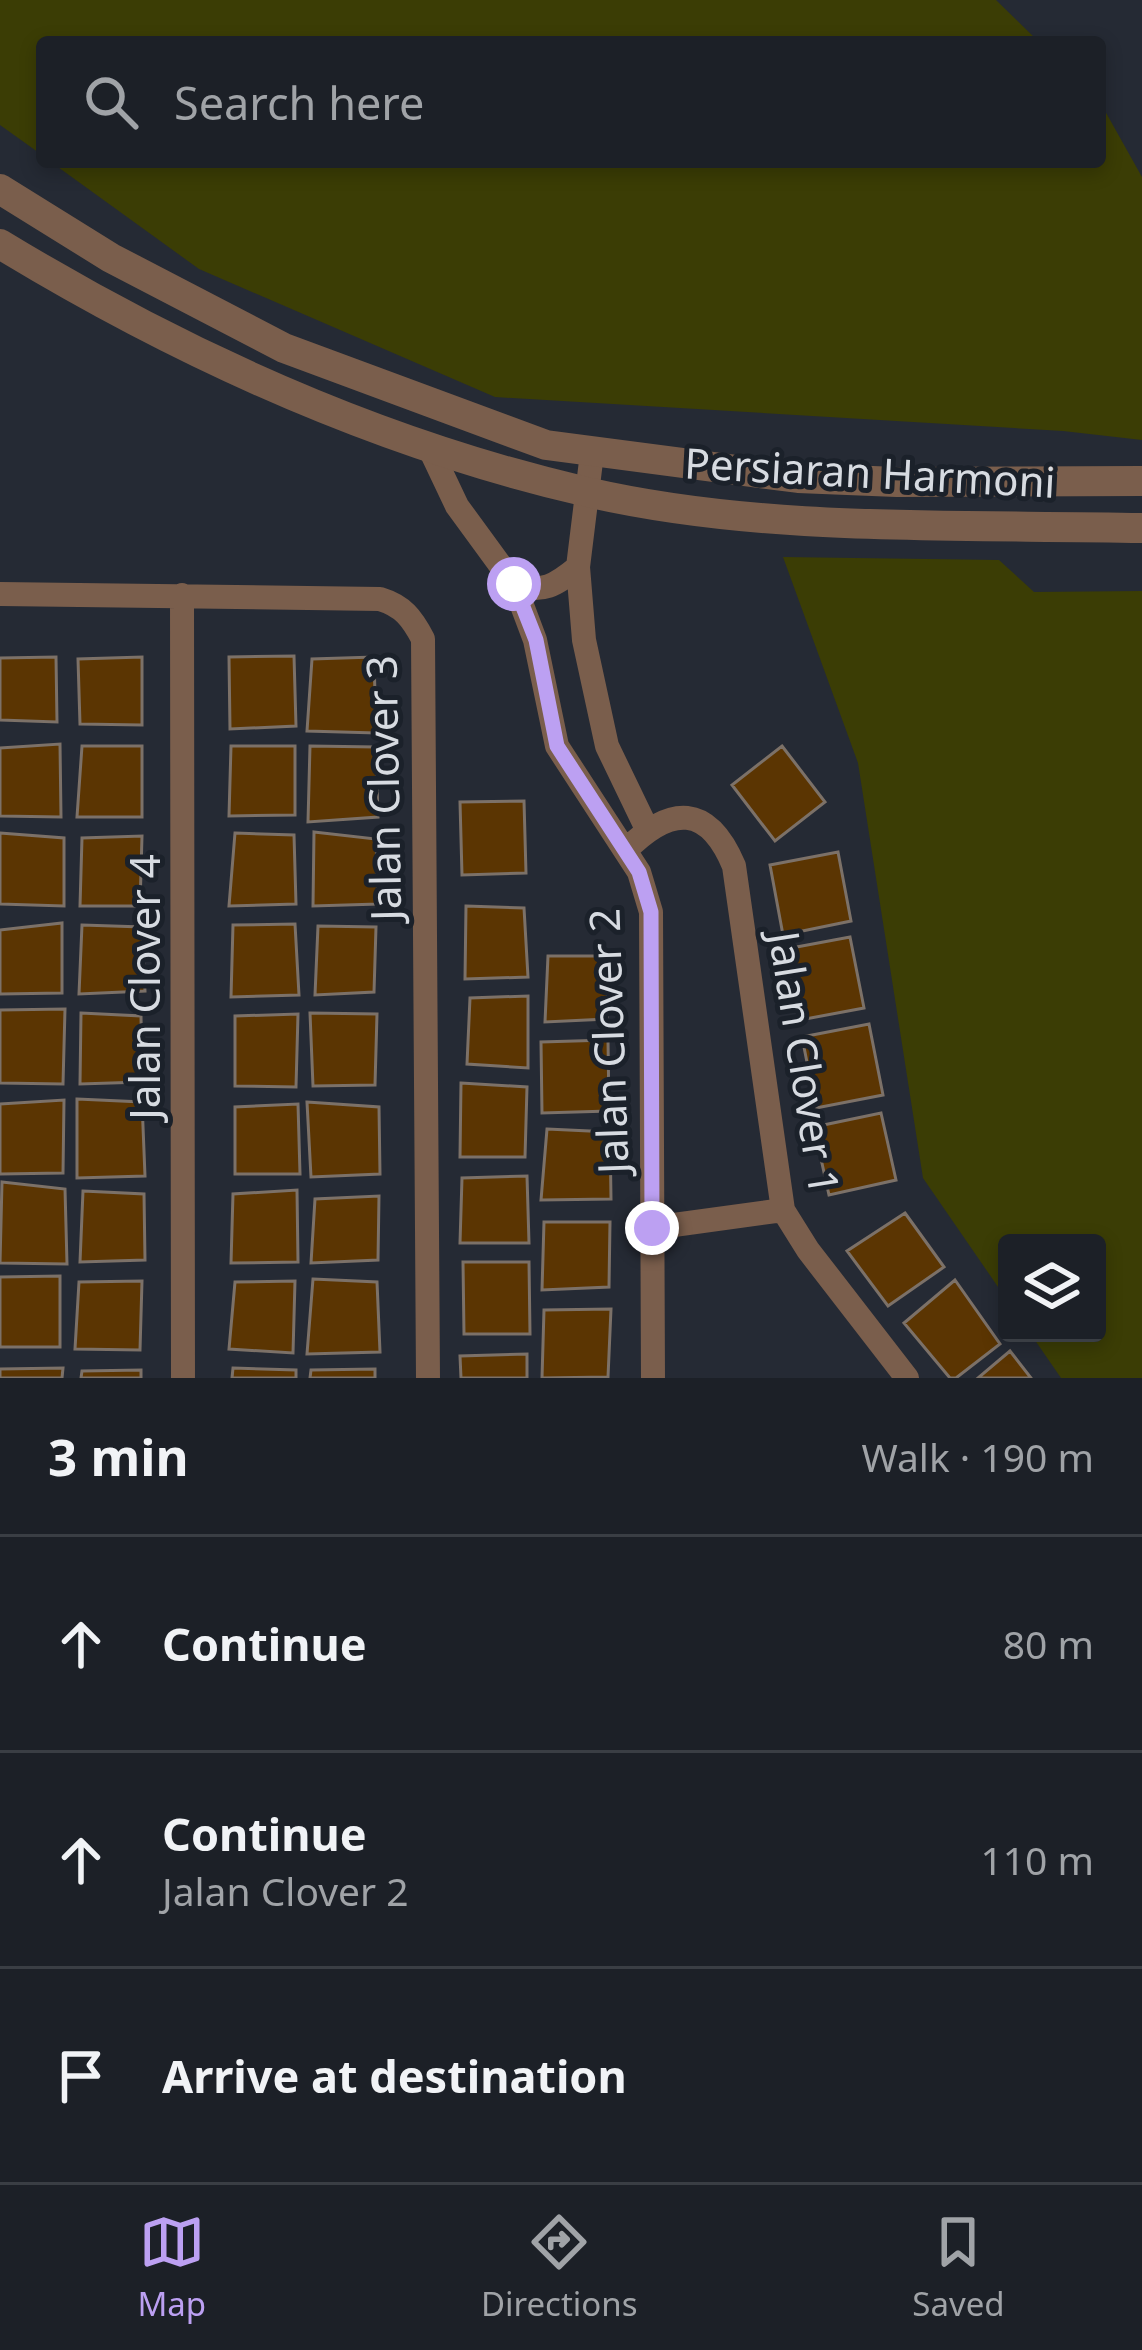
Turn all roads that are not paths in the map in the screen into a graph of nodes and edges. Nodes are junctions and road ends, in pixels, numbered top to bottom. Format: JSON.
{"nodes":[{"id":1,"x":0,"y":189,"type":"edge"},
{"id":2,"x":0,"y":244,"type":"edge"},
{"id":3,"x":430,"y":449,"type":"junction"},
{"id":4,"x":592,"y":453,"type":"junction"},
{"id":5,"x":1142,"y":481,"type":"edge"},
{"id":6,"x":588,"y":492,"type":"junction"},
{"id":7,"x":1142,"y":528,"type":"edge"},
{"id":8,"x":578,"y":566,"type":"junction"},
{"id":9,"x":514,"y":584,"type":"junction"},
{"id":10,"x":0,"y":594,"type":"edge"},
{"id":11,"x":182,"y":595,"type":"junction"},
{"id":12,"x":646,"y":829,"type":"junction"},
{"id":13,"x":626,"y":850,"type":"junction"},
{"id":14,"x":783,"y":1210,"type":"junction"},
{"id":15,"x":652,"y":1228,"type":"junction"},
{"id":16,"x":183,"y":1378,"type":"edge"},
{"id":17,"x":428,"y":1378,"type":"edge"},
{"id":18,"x":652,"y":1378,"type":"edge"},
{"id":19,"x":907,"y":1378,"type":"edge"}],
"edges":[{"from":1,"to":4,"type":"street","name":"Persiaran Harmoni"},
{"from":2,"to":3,"type":"street","name":"Persiaran Harmoni"},
{"from":3,"to":6,"type":"street","name":"Persiaran Harmoni"},
{"from":3,"to":9,"type":"street","name":"Jalan Clover 2"},
{"from":4,"to":5,"type":"street","name":"Persiaran Harmoni"},
{"from":4,"to":6,"type":"street"},
{"from":6,"to":7,"type":"street","name":"Persiaran Harmoni"},
{"from":6,"to":8,"type":"street"},
{"from":8,"to":9,"type":"street"},
{"from":8,"to":12,"type":"street"},
{"from":9,"to":13,"type":"street","name":"Jalan Clover 2"},
{"from":10,"to":11,"type":"street","name":"Jalan Clover 3"},
{"from":11,"to":16,"type":"street","name":"Jalan Clover 4"},
{"from":11,"to":17,"type":"street","name":"Jalan Clover 3"},
{"from":12,"to":13,"type":"street"},
{"from":12,"to":14,"type":"street","name":"Jalan Clover 1"},
{"from":13,"to":15,"type":"street","name":"Jalan Clover 2"},
{"from":14,"to":15,"type":"street"},
{"from":14,"to":19,"type":"street","name":"Jalan Clover 1"},
{"from":15,"to":18,"type":"street","name":"Jalan Clover 2"}]}
